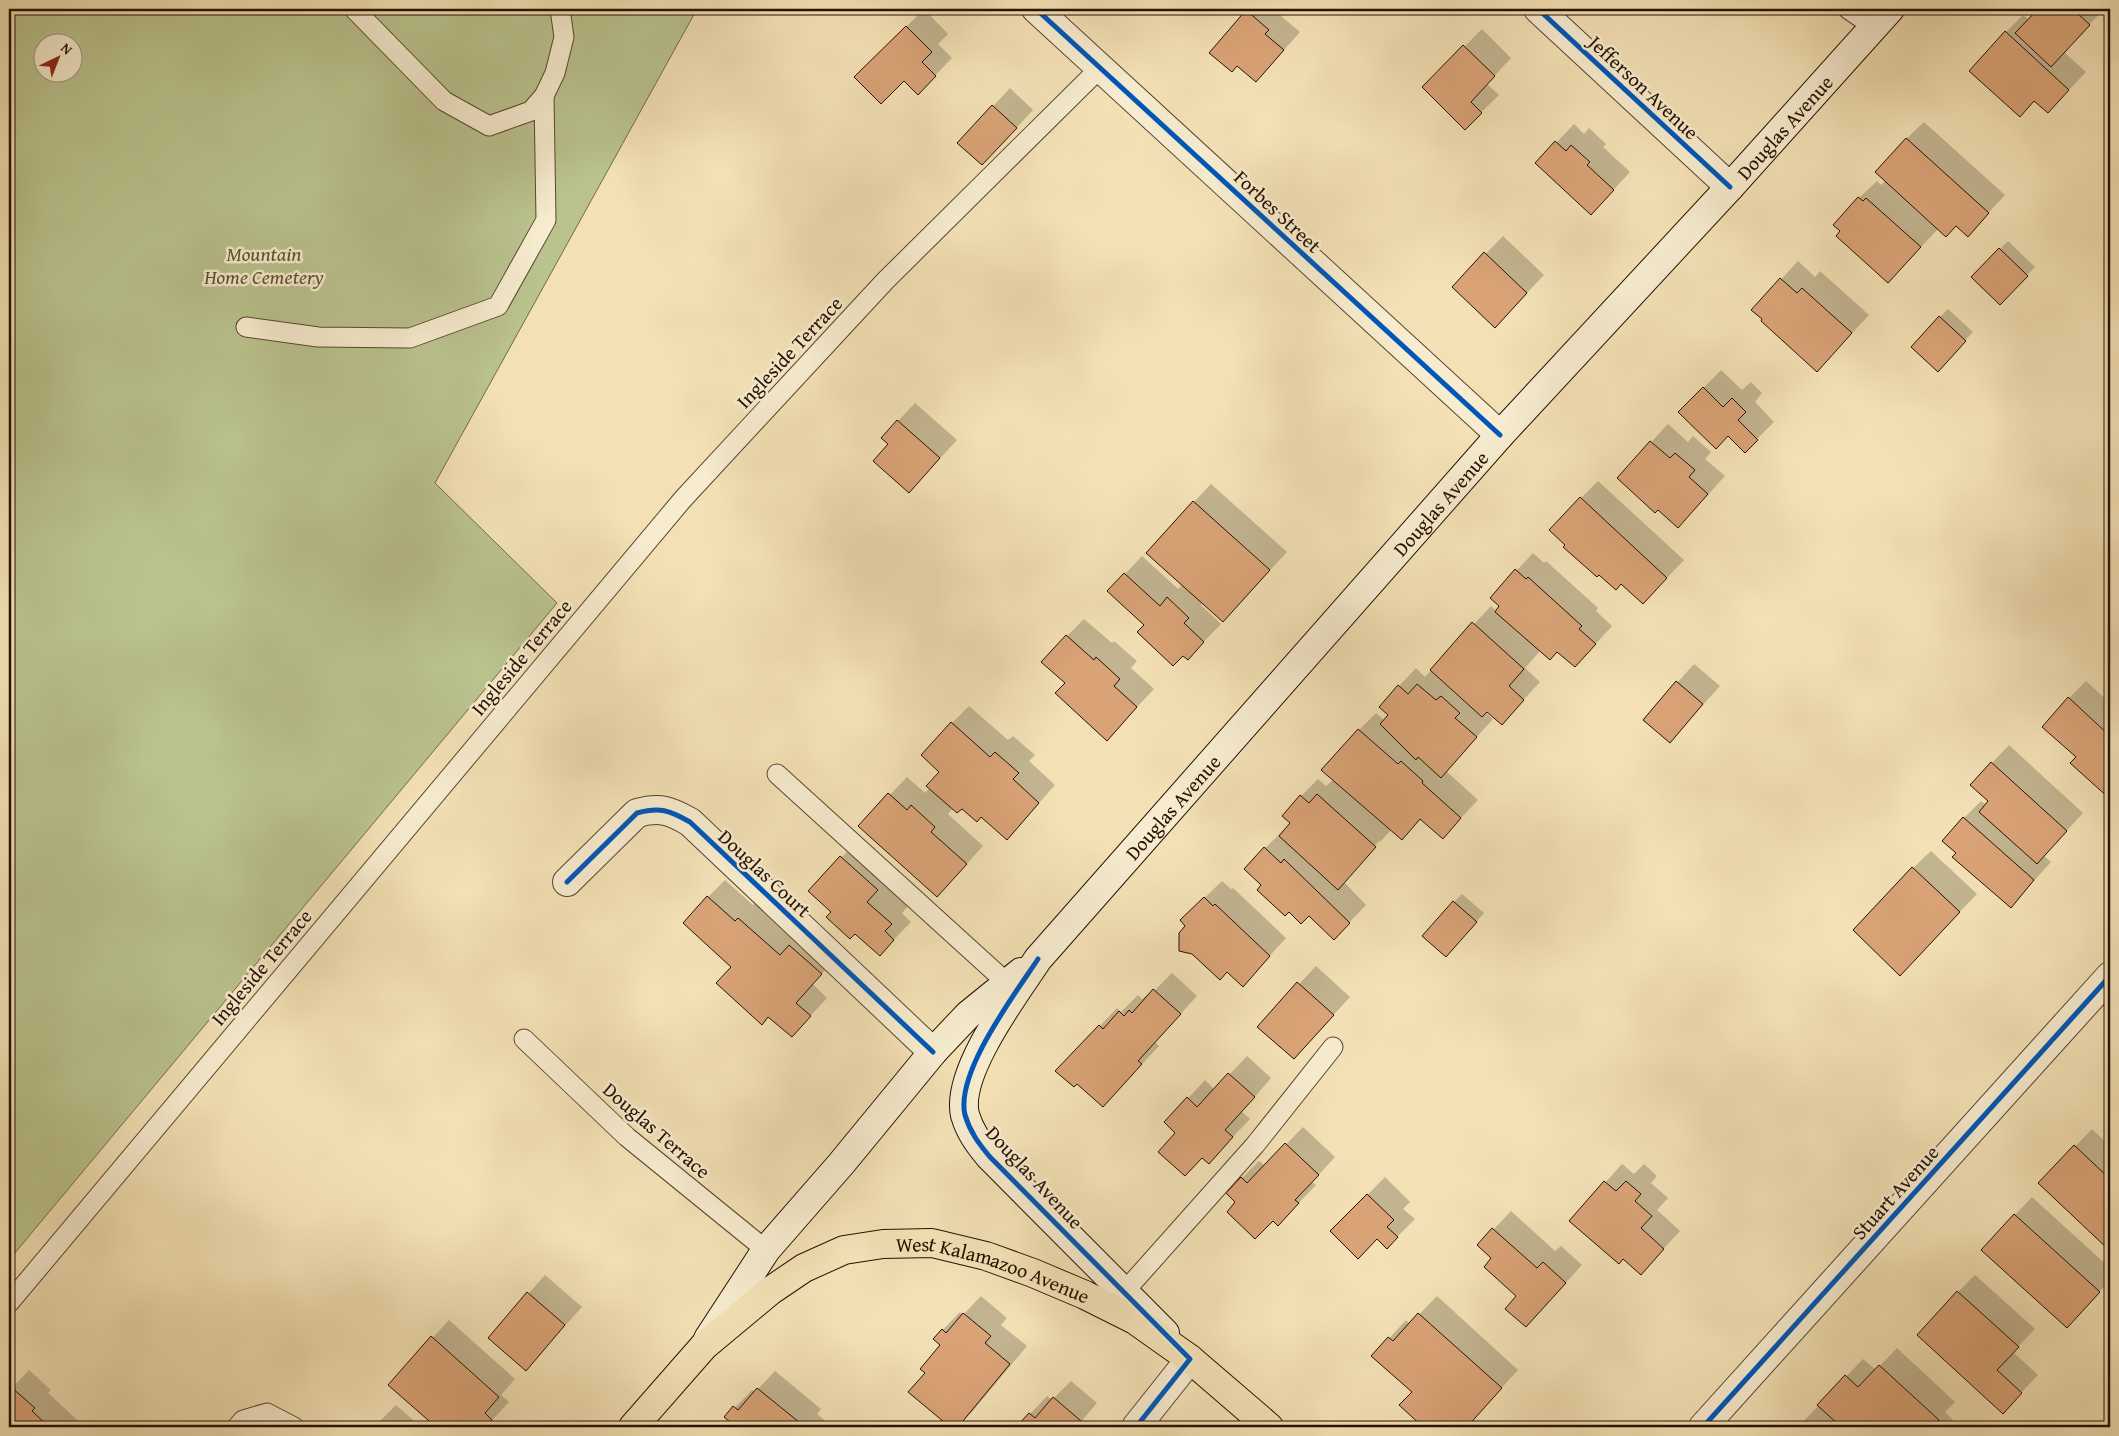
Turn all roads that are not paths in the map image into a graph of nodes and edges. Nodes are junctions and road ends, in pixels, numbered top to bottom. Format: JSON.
{"nodes":[{"id":1,"x":354,"y":9,"type":"edge"},
{"id":2,"x":560,"y":9,"type":"edge"},
{"id":3,"x":1036,"y":9,"type":"edge"},
{"id":4,"x":1538,"y":9,"type":"edge"},
{"id":5,"x":1848,"y":9,"type":"edge"},
{"id":6,"x":1882,"y":18,"type":"edge"},
{"id":7,"x":1100,"y":68,"type":"junction"},
{"id":8,"x":544,"y":96,"type":"junction"},
{"id":9,"x":1730,"y":187,"type":"junction"},
{"id":10,"x":246,"y":328,"type":"dead end"},
{"id":11,"x":1500,"y":435,"type":"junction"},
{"id":12,"x":777,"y":774,"type":"dead end"},
{"id":13,"x":567,"y":882,"type":"dead end"},
{"id":14,"x":1038,"y":959,"type":"junction"},
{"id":15,"x":2110,"y":976,"type":"edge"},
{"id":16,"x":1007,"y":982,"type":"junction"},
{"id":17,"x":524,"y":1039,"type":"dead end"},
{"id":18,"x":1333,"y":1046,"type":"dead end"},
{"id":19,"x":933,"y":1052,"type":"junction"},
{"id":20,"x":766,"y":1250,"type":"junction"},
{"id":21,"x":1124,"y":1292,"type":"junction"},
{"id":22,"x":9,"y":1303,"type":"edge"},
{"id":23,"x":704,"y":1346,"type":"junction"},
{"id":24,"x":1190,"y":1359,"type":"junction"},
{"id":25,"x":237,"y":1427,"type":"edge"},
{"id":26,"x":294,"y":1427,"type":"edge"},
{"id":27,"x":633,"y":1427,"type":"edge"},
{"id":28,"x":1136,"y":1427,"type":"edge"},
{"id":29,"x":1269,"y":1427,"type":"edge"},
{"id":30,"x":1703,"y":1427,"type":"edge"}],
"edges":[{"from":1,"to":8,"type":"lane"},
{"from":2,"to":8,"type":"lane"},
{"from":3,"to":7,"type":"street","name":"Forbes Street"},
{"from":4,"to":9,"type":"street","name":"Jefferson Avenue"},
{"from":5,"to":6,"type":"lane"},
{"from":6,"to":9,"type":"street","name":"Douglas Avenue"},
{"from":7,"to":11,"type":"street","name":"Forbes Street"},
{"from":7,"to":22,"type":"lane","name":"Ingleside Terrace"},
{"from":8,"to":10,"type":"lane"},
{"from":9,"to":11,"type":"street","name":"Douglas Avenue"},
{"from":11,"to":14,"type":"street","name":"Douglas Avenue"},
{"from":12,"to":16,"type":"lane"},
{"from":13,"to":19,"type":"street","name":"Douglas Court"},
{"from":14,"to":16,"type":"street","name":"Douglas Avenue"},
{"from":14,"to":21,"type":"street","name":"Douglas Avenue"},
{"from":15,"to":30,"type":"street","name":"Stuart Avenue"},
{"from":16,"to":19,"type":"street","name":"Douglas Avenue"},
{"from":17,"to":20,"type":"lane","name":"Douglas Terrace"},
{"from":18,"to":21,"type":"lane"},
{"from":19,"to":20,"type":"street","name":"Douglas Avenue"},
{"from":20,"to":23,"type":"street","name":"Douglas Avenue"},
{"from":21,"to":24,"type":"street","name":"Douglas Avenue"},
{"from":23,"to":24,"type":"main road","name":"West Kalamazoo Avenue"},
{"from":23,"to":27,"type":"main road","name":"Douglas Avenue"},
{"from":24,"to":28,"type":"street"},
{"from":24,"to":29,"type":"main road","name":"West Kalamazoo Avenue"},
{"from":25,"to":26,"type":"lane"}]}
